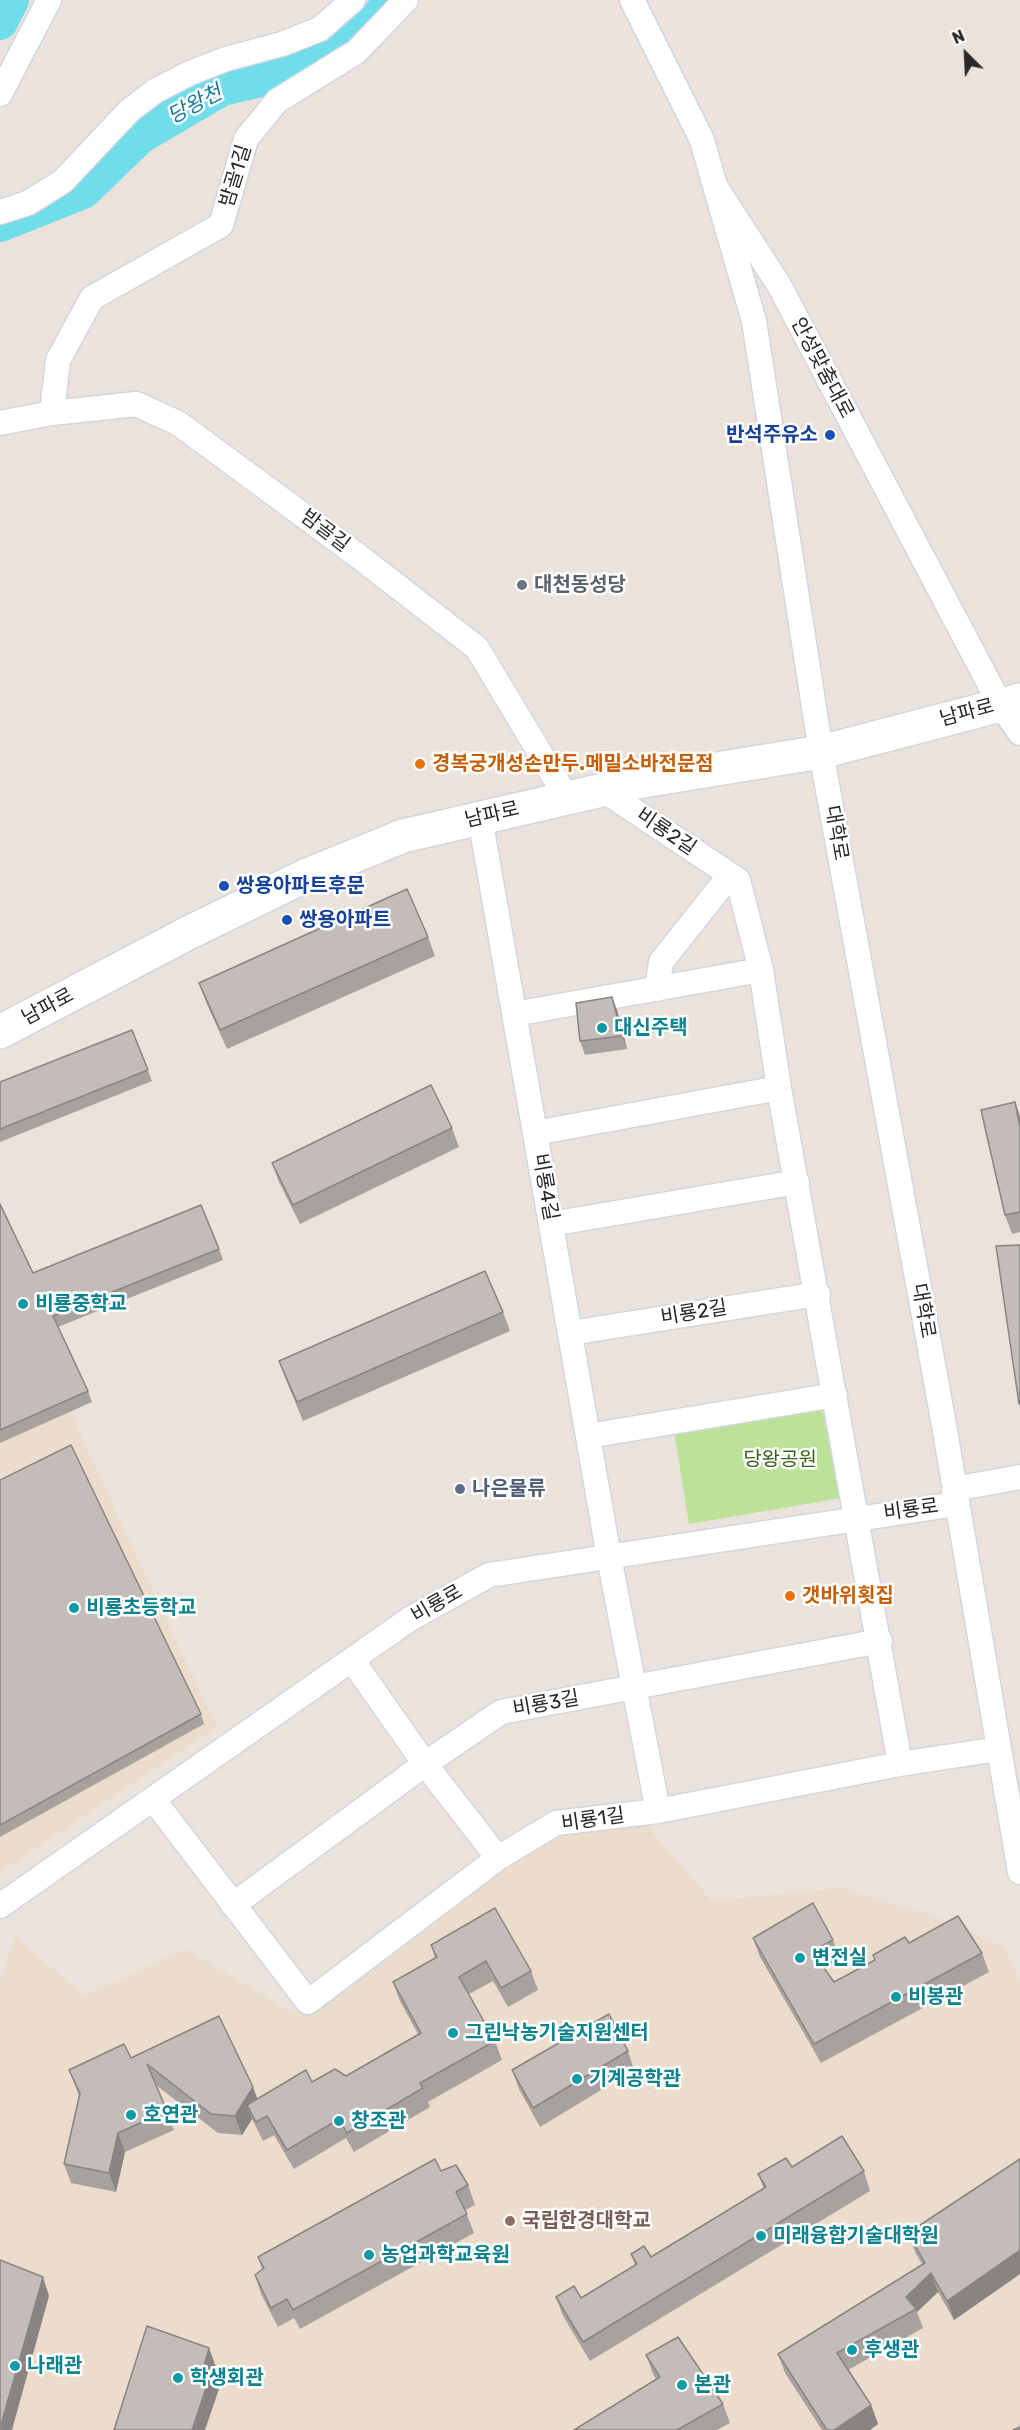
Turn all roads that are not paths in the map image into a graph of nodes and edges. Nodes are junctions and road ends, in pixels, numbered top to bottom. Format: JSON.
{"nodes":[{"id":1,"x":49,"y":0,"type":"edge"},
{"id":2,"x":353,"y":0,"type":"edge"},
{"id":3,"x":406,"y":0,"type":"edge"},
{"id":4,"x":632,"y":0,"type":"edge"},
{"id":5,"x":0,"y":94,"type":"edge"},
{"id":6,"x":715,"y":186,"type":"junction"},
{"id":7,"x":0,"y":212,"type":"edge"},
{"id":8,"x":52,"y":413,"type":"junction"},
{"id":9,"x":0,"y":423,"type":"edge"},
{"id":10,"x":1010,"y":702,"type":"edge"},
{"id":11,"x":1020,"y":733,"type":"edge"},
{"id":12,"x":821,"y":752,"type":"junction"},
{"id":13,"x":603,"y":790,"type":"junction"},
{"id":14,"x":567,"y":798,"type":"junction"},
{"id":15,"x":480,"y":818,"type":"junction"},
{"id":16,"x":730,"y":875,"type":"junction"},
{"id":17,"x":761,"y":970,"type":"junction"},
{"id":18,"x":657,"y":989,"type":"junction"},
{"id":19,"x":514,"y":1014,"type":"junction"},
{"id":20,"x":0,"y":1032,"type":"edge"},
{"id":21,"x":779,"y":1088,"type":"junction"},
{"id":22,"x":535,"y":1133,"type":"junction"},
{"id":23,"x":797,"y":1182,"type":"junction"},
{"id":24,"x":551,"y":1224,"type":"junction"},
{"id":25,"x":818,"y":1294,"type":"junction"},
{"id":26,"x":570,"y":1333,"type":"junction"},
{"id":27,"x":835,"y":1395,"type":"junction"},
{"id":28,"x":588,"y":1436,"type":"junction"},
{"id":29,"x":1020,"y":1477,"type":"edge"},
{"id":30,"x":955,"y":1496,"type":"junction"},
{"id":31,"x":855,"y":1518,"type":"junction"},
{"id":32,"x":609,"y":1557,"type":"junction"},
{"id":33,"x":880,"y":1641,"type":"junction"},
{"id":34,"x":352,"y":1660,"type":"junction"},
{"id":35,"x":634,"y":1688,"type":"junction"},
{"id":36,"x":998,"y":1749,"type":"junction"},
{"id":37,"x":425,"y":1764,"type":"junction"},
{"id":38,"x":900,"y":1764,"type":"junction"},
{"id":39,"x":153,"y":1799,"type":"junction"},
{"id":40,"x":658,"y":1811,"type":"junction"},
{"id":41,"x":498,"y":1858,"type":"junction"},
{"id":42,"x":1020,"y":1872,"type":"edge"},
{"id":43,"x":233,"y":1905,"type":"junction"},
{"id":44,"x":0,"y":1906,"type":"edge"}],
"edges":[{"from":1,"to":5,"type":"street"},
{"from":2,"to":7,"type":"street"},
{"from":3,"to":8,"type":"street","name":"밤골1길"},
{"from":4,"to":6,"type":"street","name":"안성맞춤대로"},
{"from":6,"to":10,"type":"street","name":"안성맞춤대로"},
{"from":6,"to":12,"type":"street","name":"대학로"},
{"from":8,"to":9,"type":"street","name":"밤골길"},
{"from":8,"to":14,"type":"street","name":"밤골길"},
{"from":10,"to":11,"type":"street","name":"안성맞춤대로"},
{"from":10,"to":12,"type":"street","name":"남파로"},
{"from":12,"to":13,"type":"street","name":"남파로"},
{"from":12,"to":30,"type":"street","name":"대학로"},
{"from":13,"to":14,"type":"street","name":"남파로"},
{"from":13,"to":16,"type":"street","name":"비룡2길"},
{"from":14,"to":15,"type":"street","name":"남파로"},
{"from":15,"to":19,"type":"street","name":"비룡4길"},
{"from":15,"to":20,"type":"street","name":"남파로"},
{"from":16,"to":17,"type":"street","name":"비룡2길"},
{"from":16,"to":18,"type":"street"},
{"from":17,"to":18,"type":"street"},
{"from":17,"to":21,"type":"street","name":"비룡2길"},
{"from":18,"to":19,"type":"street"},
{"from":19,"to":22,"type":"street","name":"비룡4길"},
{"from":21,"to":22,"type":"street"},
{"from":21,"to":23,"type":"street","name":"비룡2길"},
{"from":22,"to":24,"type":"street","name":"비룡4길"},
{"from":23,"to":24,"type":"street"},
{"from":23,"to":25,"type":"street","name":"비룡2길"},
{"from":24,"to":26,"type":"street","name":"비룡4길"},
{"from":25,"to":26,"type":"street","name":"비룡2길"},
{"from":25,"to":27,"type":"street","name":"비룡2길"},
{"from":26,"to":28,"type":"street","name":"비룡4길"},
{"from":27,"to":28,"type":"street"},
{"from":27,"to":31,"type":"street","name":"비룡2길"},
{"from":28,"to":32,"type":"street","name":"비룡4길"},
{"from":29,"to":30,"type":"street","name":"비룡로"},
{"from":30,"to":31,"type":"street","name":"비룡로"},
{"from":30,"to":36,"type":"street","name":"대학로"},
{"from":31,"to":32,"type":"street","name":"비룡로"},
{"from":31,"to":33,"type":"street"},
{"from":32,"to":34,"type":"street","name":"비룡로"},
{"from":32,"to":35,"type":"street","name":"비룡4길"},
{"from":33,"to":35,"type":"street","name":"비룡3길"},
{"from":33,"to":38,"type":"street"},
{"from":34,"to":37,"type":"street"},
{"from":34,"to":39,"type":"street","name":"비룡로"},
{"from":35,"to":37,"type":"street","name":"비룡3길"},
{"from":35,"to":40,"type":"street","name":"비룡4길"},
{"from":36,"to":38,"type":"street","name":"비룡1길"},
{"from":36,"to":42,"type":"street","name":"대학로"},
{"from":37,"to":41,"type":"street"},
{"from":37,"to":43,"type":"street","name":"비룡3길"},
{"from":38,"to":40,"type":"street","name":"비룡1길"},
{"from":39,"to":43,"type":"street","name":"비룡1길"},
{"from":39,"to":44,"type":"street","name":"비룡로"},
{"from":40,"to":41,"type":"street","name":"비룡1길"},
{"from":41,"to":43,"type":"street","name":"비룡1길"}]}
